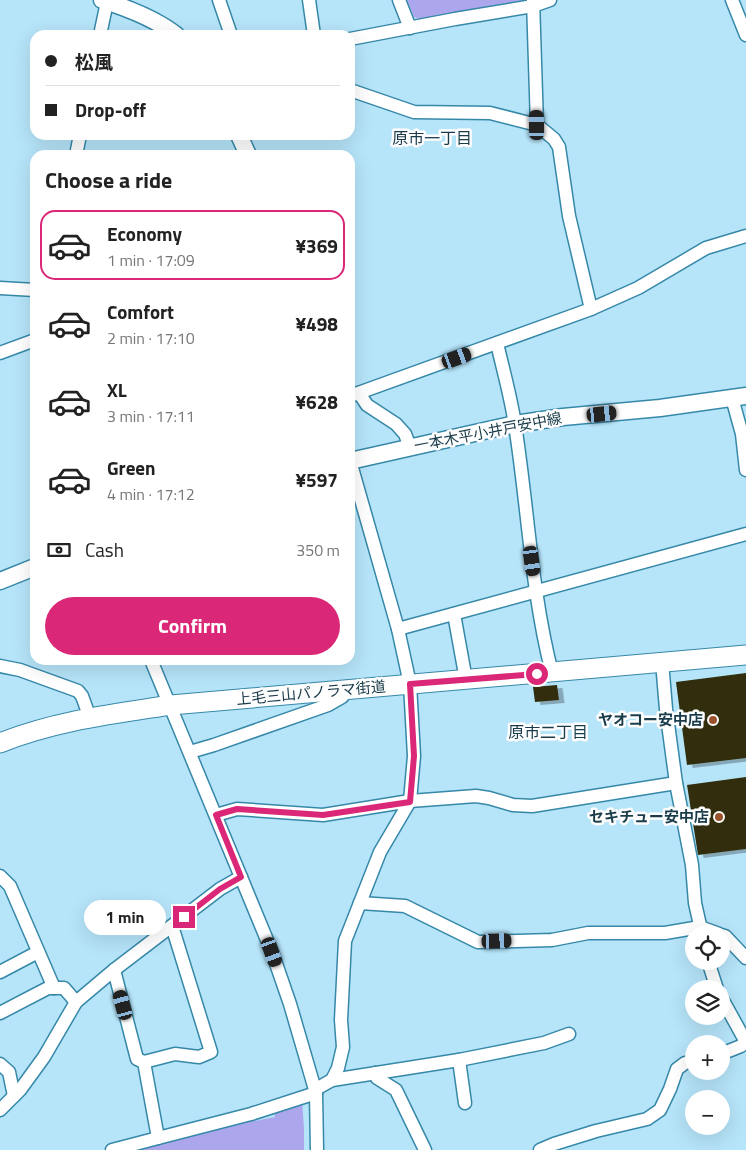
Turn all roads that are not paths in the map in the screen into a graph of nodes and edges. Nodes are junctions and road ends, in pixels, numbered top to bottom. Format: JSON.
{"nodes":[{"id":1,"x":105,"y":0,"type":"edge"},
{"id":2,"x":219,"y":0,"type":"edge"},
{"id":3,"x":309,"y":0,"type":"edge"},
{"id":4,"x":399,"y":0,"type":"edge"},
{"id":5,"x":550,"y":0,"type":"edge"},
{"id":6,"x":732,"y":0,"type":"edge"},
{"id":7,"x":533,"y":3,"type":"edge"},
{"id":8,"x":410,"y":28,"type":"junction"},
{"id":9,"x":101,"y":30,"type":"edge"},
{"id":10,"x":169,"y":30,"type":"edge"},
{"id":11,"x":230,"y":30,"type":"edge"},
{"id":12,"x":313,"y":30,"type":"edge"},
{"id":13,"x":746,"y":35,"type":"edge"},
{"id":14,"x":355,"y":38,"type":"edge"},
{"id":15,"x":355,"y":92,"type":"edge"},
{"id":16,"x":537,"y":125,"type":"junction"},
{"id":17,"x":746,"y":236,"type":"edge"},
{"id":18,"x":0,"y":288,"type":"edge"},
{"id":19,"x":30,"y":290,"type":"edge"},
{"id":20,"x":591,"y":309,"type":"junction"},
{"id":21,"x":30,"y":342,"type":"edge"},
{"id":22,"x":497,"y":343,"type":"junction"},
{"id":23,"x":0,"y":353,"type":"edge"},
{"id":24,"x":355,"y":395,"type":"edge"},
{"id":25,"x":739,"y":397,"type":"edge"},
{"id":26,"x":515,"y":424,"type":"junction"},
{"id":27,"x":410,"y":447,"type":"junction"},
{"id":28,"x":355,"y":460,"type":"edge"},
{"id":29,"x":746,"y":470,"type":"edge"},
{"id":30,"x":355,"y":478,"type":"edge"},
{"id":31,"x":746,"y":534,"type":"edge"},
{"id":32,"x":30,"y":569,"type":"edge"},
{"id":33,"x":0,"y":581,"type":"edge"},
{"id":34,"x":536,"y":592,"type":"junction"},
{"id":35,"x":454,"y":614,"type":"junction"},
{"id":36,"x":398,"y":629,"type":"junction"},
{"id":37,"x":746,"y":654,"type":"edge"},
{"id":38,"x":662,"y":662,"type":"junction"},
{"id":39,"x":153,"y":665,"type":"edge"},
{"id":40,"x":0,"y":666,"type":"edge"},
{"id":41,"x":552,"y":672,"type":"junction"},
{"id":42,"x":466,"y":680,"type":"junction"},
{"id":43,"x":410,"y":684,"type":"junction"},
{"id":44,"x":340,"y":690,"type":"junction"},
{"id":45,"x":171,"y":705,"type":"junction"},
{"id":46,"x":90,"y":718,"type":"junction"},
{"id":47,"x":0,"y":743,"type":"edge"},
{"id":48,"x":190,"y":752,"type":"junction"},
{"id":49,"x":676,"y":782,"type":"junction"},
{"id":50,"x":410,"y":802,"type":"junction"},
{"id":51,"x":216,"y":815,"type":"junction"},
{"id":52,"x":0,"y":876,"type":"edge"},
{"id":53,"x":241,"y":877,"type":"junction"},
{"id":54,"x":360,"y":903,"type":"junction"},
{"id":55,"x":700,"y":925,"type":"edge"},
{"id":56,"x":172,"y":926,"type":"junction"},
{"id":57,"x":685,"y":932,"type":"edge"},
{"id":58,"x":730,"y":940,"type":"edge"},
{"id":59,"x":38,"y":952,"type":"junction"},
{"id":60,"x":746,"y":958,"type":"edge"},
{"id":61,"x":114,"y":970,"type":"junction"},
{"id":62,"x":0,"y":972,"type":"edge"},
{"id":63,"x":54,"y":988,"type":"junction"},
{"id":64,"x":76,"y":1002,"type":"junction"},
{"id":65,"x":0,"y":1013,"type":"edge"},
{"id":66,"x":730,"y":1013,"type":"edge"},
{"id":67,"x":568,"y":1034,"type":"dead end"},
{"id":68,"x":746,"y":1042,"type":"edge"},
{"id":69,"x":730,"y":1050,"type":"edge"},
{"id":70,"x":459,"y":1060,"type":"junction"},
{"id":71,"x":144,"y":1062,"type":"junction"},
{"id":72,"x":0,"y":1064,"type":"edge"},
{"id":73,"x":685,"y":1064,"type":"edge"},
{"id":74,"x":374,"y":1073,"type":"junction"},
{"id":75,"x":332,"y":1080,"type":"junction"},
{"id":76,"x":316,"y":1091,"type":"junction"},
{"id":77,"x":14,"y":1096,"type":"junction"},
{"id":78,"x":465,"y":1103,"type":"dead end"},
{"id":79,"x":0,"y":1110,"type":"edge"},
{"id":80,"x":158,"y":1138,"type":"junction"},
{"id":81,"x":112,"y":1150,"type":"edge"},
{"id":82,"x":317,"y":1150,"type":"edge"},
{"id":83,"x":425,"y":1150,"type":"edge"},
{"id":84,"x":540,"y":1150,"type":"edge"}],
"edges":[{"from":1,"to":9,"type":"street"},
{"from":1,"to":10,"type":"main road"},
{"from":2,"to":11,"type":"street"},
{"from":3,"to":12,"type":"street"},
{"from":4,"to":8,"type":"street"},
{"from":5,"to":7,"type":"street"},
{"from":6,"to":13,"type":"street"},
{"from":7,"to":8,"type":"street"},
{"from":7,"to":16,"type":"street"},
{"from":8,"to":14,"type":"street"},
{"from":15,"to":16,"type":"street"},
{"from":16,"to":20,"type":"street"},
{"from":17,"to":20,"type":"street"},
{"from":18,"to":19,"type":"street"},
{"from":20,"to":22,"type":"street"},
{"from":21,"to":23,"type":"street"},
{"from":22,"to":24,"type":"street"},
{"from":22,"to":26,"type":"street"},
{"from":24,"to":27,"type":"street"},
{"from":25,"to":26,"type":"main road","name":"一本木平小井戸安中線"},
{"from":25,"to":29,"type":"street"},
{"from":26,"to":27,"type":"main road","name":"一本木平小井戸安中線"},
{"from":26,"to":34,"type":"street"},
{"from":27,"to":28,"type":"main road","name":"一本木平小井戸安中線"},
{"from":30,"to":36,"type":"street"},
{"from":31,"to":34,"type":"street"},
{"from":32,"to":33,"type":"main road"},
{"from":34,"to":35,"type":"street"},
{"from":34,"to":41,"type":"street"},
{"from":35,"to":36,"type":"street"},
{"from":35,"to":42,"type":"street"},
{"from":36,"to":43,"type":"street"},
{"from":37,"to":38,"type":"highway","name":"上毛三山パノラマ街道"},
{"from":38,"to":41,"type":"highway","name":"上毛三山パノラマ街道"},
{"from":38,"to":49,"type":"street"},
{"from":39,"to":45,"type":"street"},
{"from":40,"to":46,"type":"street"},
{"from":41,"to":42,"type":"highway","name":"上毛三山パノラマ街道"},
{"from":42,"to":43,"type":"highway","name":"上毛三山パノラマ街道"},
{"from":43,"to":44,"type":"highway","name":"上毛三山パノラマ街道"},
{"from":43,"to":50,"type":"street"},
{"from":44,"to":45,"type":"highway","name":"上毛三山パノラマ街道"},
{"from":44,"to":48,"type":"street"},
{"from":45,"to":46,"type":"highway","name":"上毛三山パノラマ街道"},
{"from":45,"to":48,"type":"street"},
{"from":46,"to":47,"type":"highway","name":"上毛三山パノラマ街道"},
{"from":48,"to":51,"type":"street"},
{"from":49,"to":50,"type":"street"},
{"from":49,"to":55,"type":"street"},
{"from":50,"to":51,"type":"street"},
{"from":50,"to":54,"type":"street"},
{"from":51,"to":53,"type":"street"},
{"from":52,"to":59,"type":"street"},
{"from":53,"to":56,"type":"street"},
{"from":53,"to":76,"type":"street"},
{"from":54,"to":57,"type":"street"},
{"from":54,"to":75,"type":"street"},
{"from":56,"to":61,"type":"street"},
{"from":56,"to":71,"type":"street"},
{"from":58,"to":60,"type":"street"},
{"from":59,"to":62,"type":"street"},
{"from":59,"to":63,"type":"street"},
{"from":61,"to":64,"type":"street"},
{"from":61,"to":71,"type":"street"},
{"from":63,"to":64,"type":"street"},
{"from":63,"to":65,"type":"street"},
{"from":64,"to":77,"type":"street"},
{"from":66,"to":68,"type":"street"},
{"from":67,"to":70,"type":"street"},
{"from":68,"to":69,"type":"street"},
{"from":70,"to":74,"type":"street"},
{"from":70,"to":78,"type":"street"},
{"from":71,"to":80,"type":"street"},
{"from":72,"to":77,"type":"street"},
{"from":73,"to":84,"type":"street"},
{"from":74,"to":75,"type":"street"},
{"from":74,"to":83,"type":"street"},
{"from":75,"to":76,"type":"street"},
{"from":76,"to":80,"type":"street"},
{"from":76,"to":82,"type":"street"},
{"from":77,"to":79,"type":"street"},
{"from":80,"to":81,"type":"street"}]}
